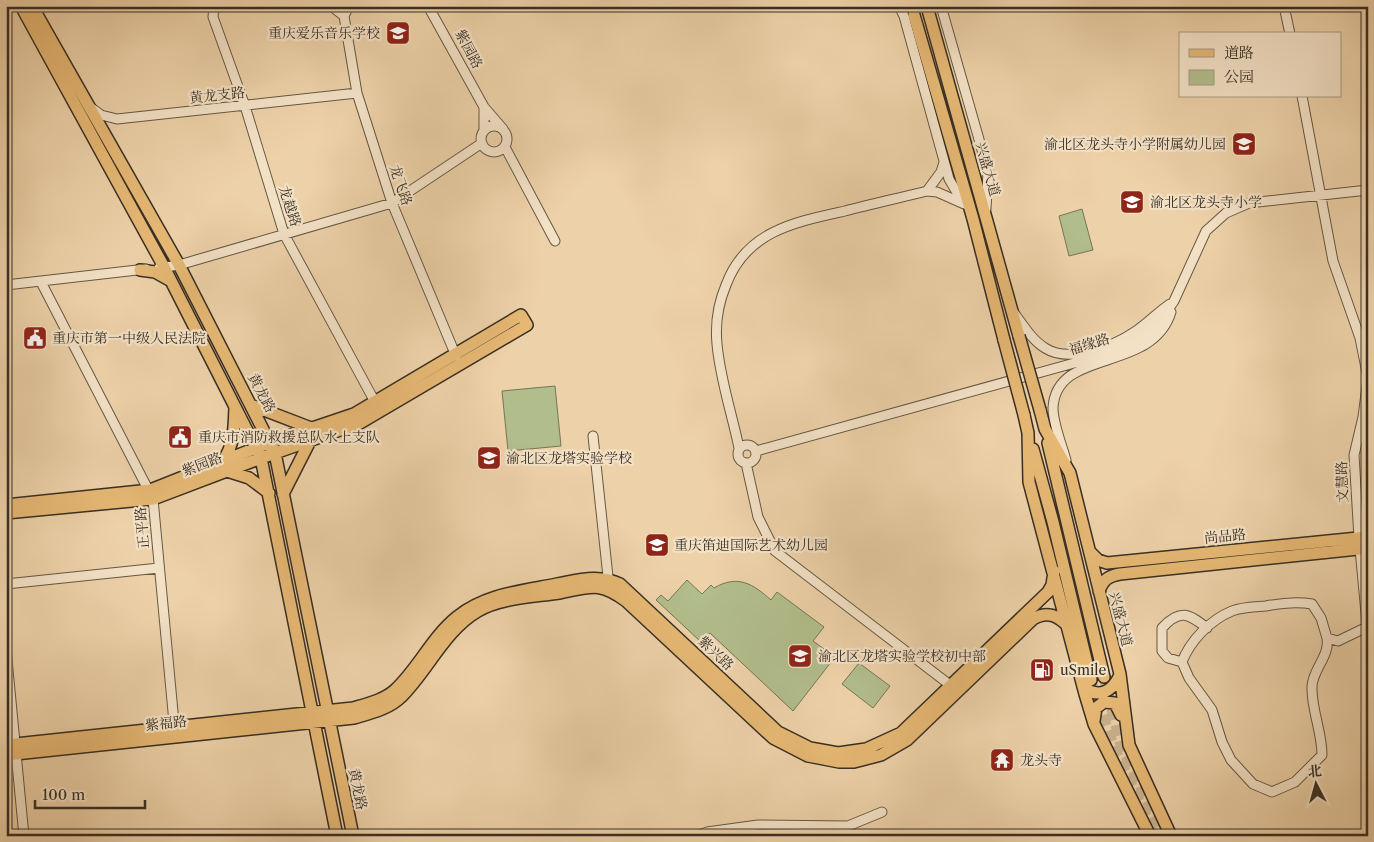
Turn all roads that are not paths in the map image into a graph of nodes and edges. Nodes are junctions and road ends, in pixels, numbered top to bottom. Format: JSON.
{"nodes":[{"id":1,"x":29,"y":6,"type":"edge"},
{"id":2,"x":214,"y":6,"type":"edge"},
{"id":3,"x":331,"y":6,"type":"edge"},
{"id":4,"x":349,"y":6,"type":"edge"},
{"id":5,"x":428,"y":6,"type":"edge"},
{"id":6,"x":900,"y":6,"type":"edge"},
{"id":7,"x":940,"y":6,"type":"edge"},
{"id":8,"x":1284,"y":6,"type":"edge"},
{"id":9,"x":928,"y":10,"type":"dead end"},
{"id":10,"x":908,"y":12,"type":"edge"},
{"id":11,"x":344,"y":16,"type":"junction"},
{"id":12,"x":1290,"y":32,"type":"edge"},
{"id":13,"x":357,"y":93,"type":"junction"},
{"id":14,"x":1302,"y":98,"type":"edge"},
{"id":15,"x":84,"y":102,"type":"junction"},
{"id":16,"x":245,"y":106,"type":"junction"},
{"id":17,"x":484,"y":106,"type":"junction"},
{"id":18,"x":503,"y":129,"type":"junction"},
{"id":19,"x":484,"y":130,"type":"junction"},
{"id":20,"x":482,"y":143,"type":"junction"},
{"id":21,"x":505,"y":147,"type":"junction"},
{"id":22,"x":944,"y":161,"type":"junction"},
{"id":23,"x":1368,"y":190,"type":"edge"},
{"id":24,"x":926,"y":191,"type":"junction"},
{"id":25,"x":1323,"y":195,"type":"junction"},
{"id":26,"x":392,"y":202,"type":"junction"},
{"id":27,"x":964,"y":204,"type":"junction"},
{"id":28,"x":986,"y":217,"type":"junction"},
{"id":29,"x":973,"y":219,"type":"junction"},
{"id":30,"x":284,"y":234,"type":"junction"},
{"id":31,"x":555,"y":241,"type":"dead end"},
{"id":32,"x":179,"y":266,"type":"junction"},
{"id":33,"x":164,"y":267,"type":"junction"},
{"id":34,"x":140,"y":270,"type":"junction"},
{"id":35,"x":41,"y":282,"type":"junction"},
{"id":36,"x":172,"y":282,"type":"junction"},
{"id":37,"x":6,"y":286,"type":"edge"},
{"id":38,"x":1174,"y":301,"type":"junction"},
{"id":39,"x":1012,"y":310,"type":"junction"},
{"id":40,"x":456,"y":356,"type":"junction"},
{"id":41,"x":374,"y":402,"type":"junction"},
{"id":42,"x":235,"y":405,"type":"junction"},
{"id":43,"x":252,"y":405,"type":"junction"},
{"id":44,"x":311,"y":428,"type":"junction"},
{"id":45,"x":1045,"y":429,"type":"junction"},
{"id":46,"x":1028,"y":433,"type":"junction"},
{"id":47,"x":593,"y":436,"type":"dead end"},
{"id":48,"x":310,"y":440,"type":"junction"},
{"id":49,"x":273,"y":447,"type":"junction"},
{"id":50,"x":739,"y":448,"type":"junction"},
{"id":51,"x":756,"y":451,"type":"junction"},
{"id":52,"x":259,"y":452,"type":"junction"},
{"id":53,"x":746,"y":463,"type":"junction"},
{"id":54,"x":225,"y":466,"type":"junction"},
{"id":55,"x":1070,"y":473,"type":"junction"},
{"id":56,"x":269,"y":493,"type":"junction"},
{"id":57,"x":152,"y":494,"type":"junction"},
{"id":58,"x":283,"y":494,"type":"junction"},
{"id":59,"x":6,"y":505,"type":"edge"},
{"id":60,"x":6,"y":513,"type":"edge"},
{"id":61,"x":1364,"y":543,"type":"edge"},
{"id":62,"x":1090,"y":552,"type":"junction"},
{"id":63,"x":160,"y":568,"type":"junction"},
{"id":64,"x":1054,"y":571,"type":"junction"},
{"id":65,"x":609,"y":583,"type":"junction"},
{"id":66,"x":6,"y":584,"type":"edge"},
{"id":67,"x":1099,"y":591,"type":"junction"},
{"id":68,"x":1069,"y":627,"type":"junction"},
{"id":69,"x":1207,"y":628,"type":"junction"},
{"id":70,"x":1367,"y":631,"type":"edge"},
{"id":71,"x":1327,"y":638,"type":"junction"},
{"id":72,"x":6,"y":649,"type":"edge"},
{"id":73,"x":1182,"y":662,"type":"junction"},
{"id":74,"x":1120,"y":674,"type":"junction"},
{"id":75,"x":1104,"y":677,"type":"tunnel mouth"},
{"id":76,"x":1087,"y":684,"type":"junction"},
{"id":77,"x":956,"y":689,"type":"junction"},
{"id":78,"x":308,"y":695,"type":"junction"},
{"id":79,"x":294,"y":714,"type":"junction"},
{"id":80,"x":328,"y":716,"type":"junction"},
{"id":81,"x":312,"y":717,"type":"junction"},
{"id":82,"x":1094,"y":724,"type":"junction"},
{"id":83,"x":1126,"y":729,"type":"junction"},
{"id":84,"x":175,"y":732,"type":"junction"},
{"id":85,"x":11,"y":750,"type":"edge"},
{"id":86,"x":882,"y":812,"type":"dead end"},
{"id":87,"x":758,"y":825,"type":"junction"},
{"id":88,"x":24,"y":836,"type":"edge"},
{"id":89,"x":337,"y":836,"type":"edge"},
{"id":90,"x":353,"y":836,"type":"edge"},
{"id":91,"x":697,"y":836,"type":"edge"},
{"id":92,"x":762,"y":836,"type":"edge"},
{"id":93,"x":1150,"y":836,"type":"edge"},
{"id":94,"x":1171,"y":836,"type":"edge"}],
"edges":[{"from":1,"to":15,"type":"main road","name":"黄龙路"},
{"from":1,"to":33,"type":"main road","name":"黄龙路"},
{"from":2,"to":16,"type":"street","name":"龙越路"},
{"from":3,"to":11,"type":"street"},
{"from":4,"to":11,"type":"street"},
{"from":5,"to":17,"type":"street","name":"紫园路"},
{"from":6,"to":10,"type":"street"},
{"from":7,"to":28,"type":"street"},
{"from":8,"to":12,"type":"street"},
{"from":9,"to":28,"type":"main road","name":"兴盛大道"},
{"from":10,"to":22,"type":"street"},
{"from":10,"to":29,"type":"main road","name":"兴盛大道"},
{"from":11,"to":13,"type":"street","name":"龙飞路"},
{"from":13,"to":16,"type":"street","name":"黄龙支路"},
{"from":13,"to":26,"type":"street","name":"龙飞路"},
{"from":14,"to":25,"type":"street","name":"文慧路"},
{"from":15,"to":16,"type":"street","name":"黄龙支路"},
{"from":15,"to":32,"type":"main road","name":"黄龙路"},
{"from":16,"to":30,"type":"street","name":"龙越路"},
{"from":17,"to":18,"type":"street","name":"紫园路"},
{"from":17,"to":19,"type":"street"},
{"from":18,"to":19,"type":"street"},
{"from":18,"to":21,"type":"street"},
{"from":19,"to":20,"type":"street"},
{"from":20,"to":21,"type":"street"},
{"from":20,"to":26,"type":"street"},
{"from":21,"to":31,"type":"street"},
{"from":22,"to":24,"type":"street"},
{"from":22,"to":27,"type":"street"},
{"from":23,"to":25,"type":"street","name":"福缘路"},
{"from":24,"to":27,"type":"street"},
{"from":24,"to":50,"type":"street"},
{"from":25,"to":38,"type":"street","name":"福缘路"},
{"from":25,"to":61,"type":"street","name":"文慧路"},
{"from":26,"to":30,"type":"street"},
{"from":26,"to":40,"type":"street","name":"龙飞路"},
{"from":27,"to":29,"type":"street"},
{"from":28,"to":39,"type":"main road","name":"兴盛大道"},
{"from":29,"to":46,"type":"main road","name":"兴盛大道","bridge":true},
{"from":30,"to":32,"type":"street"},
{"from":30,"to":41,"type":"street","name":"龙越路"},
{"from":32,"to":33,"type":"street"},
{"from":32,"to":43,"type":"main road","name":"黄龙路"},
{"from":33,"to":34,"type":"street"},
{"from":33,"to":36,"type":"main road","name":"黄龙路"},
{"from":34,"to":35,"type":"street"},
{"from":34,"to":36,"type":"main road"},
{"from":35,"to":37,"type":"street"},
{"from":35,"to":57,"type":"street","name":"正平路"},
{"from":36,"to":42,"type":"main road","name":"黄龙路"},
{"from":38,"to":39,"type":"street"},
{"from":38,"to":51,"type":"street","name":"福缘路"},
{"from":38,"to":55,"type":"street"},
{"from":39,"to":45,"type":"main road","name":"兴盛大道","bridge":true},
{"from":40,"to":41,"type":"main road","name":"紫园路"},
{"from":40,"to":48,"type":"main road","name":"紫园路"},
{"from":41,"to":44,"type":"main road","name":"紫园路"},
{"from":42,"to":52,"type":"main road","name":"黄龙路"},
{"from":42,"to":54,"type":"main road"},
{"from":43,"to":44,"type":"main road"},
{"from":43,"to":49,"type":"main road","name":"黄龙路"},
{"from":44,"to":49,"type":"main road","name":"紫园路"},
{"from":45,"to":55,"type":"main road","name":"兴盛大道"},
{"from":45,"to":75,"type":"main road"},
{"from":46,"to":64,"type":"main road"},
{"from":46,"to":76,"type":"main road"},
{"from":47,"to":65,"type":"street"},
{"from":48,"to":49,"type":"main road","name":"紫园路"},
{"from":48,"to":58,"type":"main road"},
{"from":49,"to":52,"type":"main road","name":"紫园路"},
{"from":49,"to":58,"type":"main road","name":"黄龙路"},
{"from":50,"to":51,"type":"street","name":"福缘路"},
{"from":50,"to":53,"type":"street"},
{"from":51,"to":53,"type":"street"},
{"from":52,"to":54,"type":"main road","name":"紫园路"},
{"from":52,"to":56,"type":"main road","name":"黄龙路"},
{"from":53,"to":77,"type":"street"},
{"from":54,"to":56,"type":"main road"},
{"from":54,"to":57,"type":"main road","name":"紫园路"},
{"from":55,"to":62,"type":"main road","name":"兴盛大道"},
{"from":56,"to":78,"type":"main road","name":"黄龙路"},
{"from":57,"to":59,"type":"main road","name":"紫园路"},
{"from":57,"to":60,"type":"main road","name":"紫园路"},
{"from":57,"to":63,"type":"street","name":"正平路"},
{"from":58,"to":80,"type":"main road","name":"黄龙路"},
{"from":61,"to":62,"type":"main road","name":"尚品路"},
{"from":61,"to":67,"type":"main road","name":"尚品路"},
{"from":61,"to":70,"type":"street","name":"文慧路"},
{"from":62,"to":67,"type":"main road","name":"兴盛大道"},
{"from":63,"to":66,"type":"street"},
{"from":63,"to":84,"type":"street","name":"正平路"},
{"from":64,"to":68,"type":"main road"},
{"from":64,"to":77,"type":"main road","name":"紫兴路"},
{"from":65,"to":77,"type":"main road","name":"紫兴路"},
{"from":65,"to":80,"type":"main road"},
{"from":67,"to":74,"type":"main road","name":"兴盛大道"},
{"from":68,"to":76,"type":"main road"},
{"from":68,"to":77,"type":"main road","name":"紫兴路"},
{"from":69,"to":71,"type":"street"},
{"from":69,"to":73,"type":"street"},
{"from":69,"to":73,"type":"street"},
{"from":70,"to":71,"type":"street"},
{"from":71,"to":73,"type":"street"},
{"from":72,"to":85,"type":"street"},
{"from":74,"to":76,"type":"main road"},
{"from":74,"to":83,"type":"main road","name":"兴盛大道"},
{"from":76,"to":82,"type":"main road"},
{"from":78,"to":79,"type":"main road"},
{"from":78,"to":81,"type":"main road","name":"黄龙路"},
{"from":79,"to":81,"type":"main road","name":"紫福路"},
{"from":79,"to":84,"type":"main road","name":"紫福路"},
{"from":80,"to":81,"type":"main road","name":"紫福路"},
{"from":80,"to":90,"type":"main road","name":"黄龙路"},
{"from":81,"to":84,"type":"main road","name":"紫福路"},
{"from":81,"to":89,"type":"main road","name":"黄龙路"},
{"from":82,"to":83,"type":"main road"},
{"from":82,"to":93,"type":"main road"},
{"from":83,"to":94,"type":"main road","name":"兴盛大道"},
{"from":84,"to":85,"type":"main road","name":"紫福路"},
{"from":85,"to":88,"type":"street"},
{"from":86,"to":87,"type":"street"},
{"from":87,"to":91,"type":"street"},
{"from":87,"to":92,"type":"street"}]}
